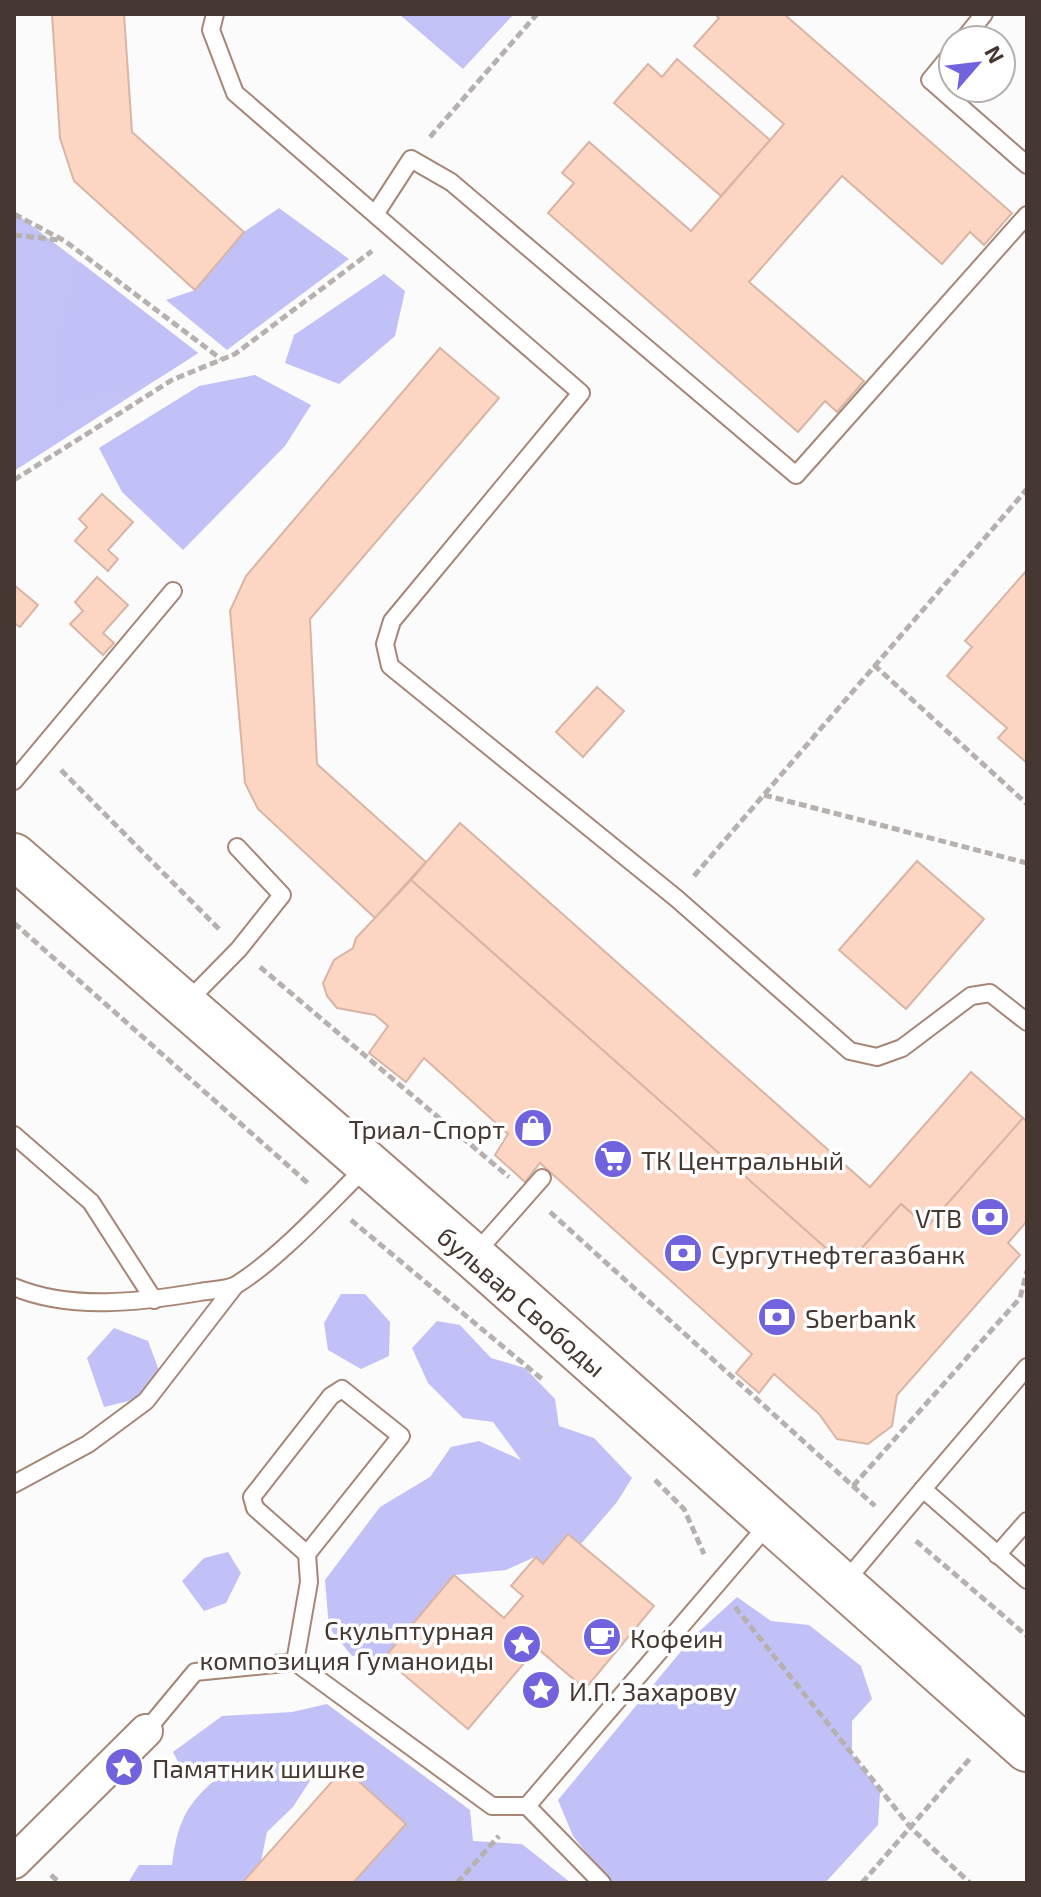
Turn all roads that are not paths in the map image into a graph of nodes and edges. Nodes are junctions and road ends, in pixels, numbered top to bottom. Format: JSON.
{"nodes":[{"id":1,"x":215,"y":14,"type":"edge"},
{"id":2,"x":937,"y":71,"type":"edge"},
{"id":3,"x":937,"y":86,"type":"edge"},
{"id":4,"x":957,"y":104,"type":"edge"},
{"id":5,"x":1027,"y":165,"type":"edge"},
{"id":6,"x":376,"y":213,"type":"junction"},
{"id":7,"x":1027,"y":215,"type":"edge"},
{"id":8,"x":173,"y":591,"type":"dead end"},
{"id":9,"x":14,"y":781,"type":"edge"},
{"id":10,"x":237,"y":847,"type":"dead end"},
{"id":11,"x":14,"y":856,"type":"edge"},
{"id":12,"x":183,"y":1006,"type":"junction"},
{"id":13,"x":1027,"y":1022,"type":"edge"},
{"id":14,"x":14,"y":1135,"type":"edge"},
{"id":15,"x":367,"y":1166,"type":"junction"},
{"id":16,"x":542,"y":1178,"type":"dead end"},
{"id":17,"x":473,"y":1256,"type":"junction"},
{"id":18,"x":14,"y":1287,"type":"edge"},
{"id":19,"x":234,"y":1287,"type":"junction"},
{"id":20,"x":154,"y":1300,"type":"junction"},
{"id":21,"x":1027,"y":1367,"type":"edge"},
{"id":22,"x":14,"y":1484,"type":"edge"},
{"id":23,"x":923,"y":1489,"type":"junction"},
{"id":24,"x":772,"y":1520,"type":"junction"},
{"id":25,"x":1027,"y":1521,"type":"edge"},
{"id":26,"x":307,"y":1554,"type":"junction"},
{"id":27,"x":997,"y":1555,"type":"junction"},
{"id":28,"x":1027,"y":1580,"type":"edge"},
{"id":29,"x":844,"y":1584,"type":"junction"},
{"id":30,"x":295,"y":1662,"type":"junction"},
{"id":31,"x":146,"y":1731,"type":"joint"},
{"id":32,"x":1014,"y":1735,"type":"edge"},
{"id":33,"x":527,"y":1806,"type":"junction"},
{"id":34,"x":14,"y":1862,"type":"edge"},
{"id":35,"x":602,"y":1883,"type":"edge"}],
"edges":[{"from":1,"to":6,"type":"lane"},
{"from":2,"to":3,"type":"lane"},
{"from":4,"to":5,"type":"lane"},
{"from":6,"to":7,"type":"lane"},
{"from":6,"to":13,"type":"lane"},
{"from":8,"to":9,"type":"lane"},
{"from":10,"to":12,"type":"lane"},
{"from":11,"to":12,"type":"main road","name":"бульвар Свободы"},
{"from":12,"to":15,"type":"main road","name":"бульвар Свободы"},
{"from":14,"to":20,"type":"lane"},
{"from":15,"to":17,"type":"main road","name":"бульвар Свободы"},
{"from":15,"to":19,"type":"lane"},
{"from":16,"to":17,"type":"lane"},
{"from":17,"to":24,"type":"main road","name":"бульвар Свободы"},
{"from":18,"to":20,"type":"lane"},
{"from":19,"to":20,"type":"lane"},
{"from":19,"to":22,"type":"lane"},
{"from":21,"to":23,"type":"lane"},
{"from":23,"to":27,"type":"lane"},
{"from":23,"to":29,"type":"lane"},
{"from":24,"to":29,"type":"main road","name":"бульвар Свободы"},
{"from":24,"to":33,"type":"lane"},
{"from":25,"to":27,"type":"lane"},
{"from":26,"to":26,"type":"lane"},
{"from":26,"to":30,"type":"lane"},
{"from":27,"to":28,"type":"lane"},
{"from":29,"to":32,"type":"main road","name":"бульвар Свободы"},
{"from":30,"to":31,"type":"lane"},
{"from":30,"to":33,"type":"lane"},
{"from":31,"to":34,"type":"street"},
{"from":33,"to":35,"type":"lane"}]}
